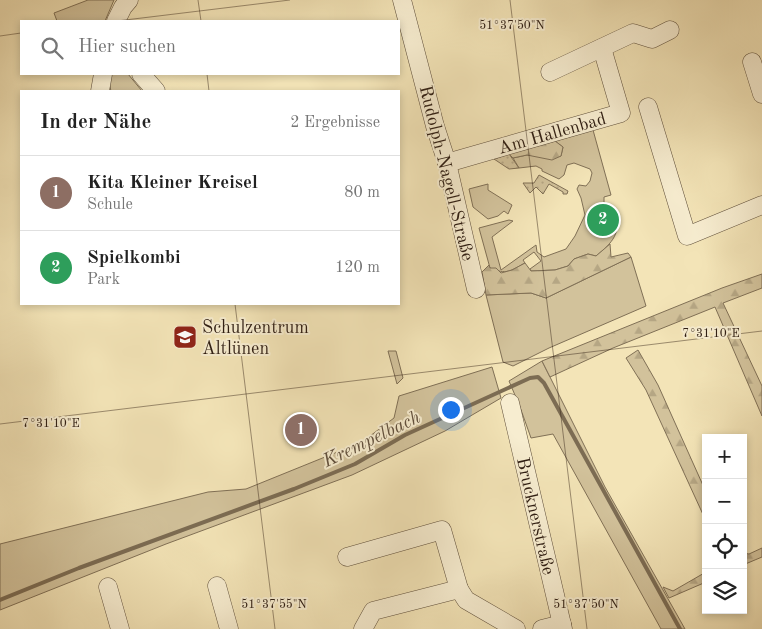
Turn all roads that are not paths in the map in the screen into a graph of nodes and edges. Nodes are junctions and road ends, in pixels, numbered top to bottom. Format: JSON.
{"nodes":[{"id":1,"x":129,"y":0,"type":"edge"},
{"id":2,"x":402,"y":0,"type":"edge"},
{"id":3,"x":116,"y":20,"type":"edge"},
{"id":4,"x":670,"y":30,"type":"dead end"},
{"id":5,"x":602,"y":48,"type":"junction"},
{"id":6,"x":752,"y":62,"type":"dead end"},
{"id":7,"x":550,"y":72,"type":"dead end"},
{"id":8,"x":103,"y":75,"type":"edge"},
{"id":9,"x":142,"y":75,"type":"edge"},
{"id":10,"x":100,"y":90,"type":"edge"},
{"id":11,"x":155,"y":90,"type":"edge"},
{"id":12,"x":762,"y":94,"type":"edge"},
{"id":13,"x":648,"y":107,"type":"dead end"},
{"id":14,"x":447,"y":163,"type":"junction"},
{"id":15,"x":762,"y":204,"type":"edge"},
{"id":16,"x":476,"y":288,"type":"dead end"},
{"id":17,"x":510,"y":403,"type":"dead end"},
{"id":18,"x":346,"y":557,"type":"dead end"},
{"id":19,"x":217,"y":586,"type":"dead end"},
{"id":20,"x":108,"y":587,"type":"dead end"},
{"id":21,"x":459,"y":589,"type":"junction"},
{"id":22,"x":562,"y":627,"type":"edge"},
{"id":23,"x":120,"y":629,"type":"edge"},
{"id":24,"x":229,"y":629,"type":"edge"},
{"id":25,"x":363,"y":629,"type":"edge"},
{"id":26,"x":516,"y":629,"type":"edge"},
{"id":27,"x":542,"y":629,"type":"edge"}],
"edges":[{"from":1,"to":3,"type":"street"},
{"from":2,"to":14,"type":"street","name":"Rudolph-Nagell-Straße"},
{"from":4,"to":5,"type":"street"},
{"from":5,"to":7,"type":"street"},
{"from":5,"to":14,"type":"street","name":"Am Hallenbad"},
{"from":6,"to":12,"type":"street"},
{"from":8,"to":10,"type":"street"},
{"from":9,"to":11,"type":"street"},
{"from":13,"to":15,"type":"street"},
{"from":14,"to":16,"type":"street","name":"Rudolph-Nagell-Straße"},
{"from":17,"to":22,"type":"street","name":"Brucknerstraße"},
{"from":18,"to":21,"type":"street"},
{"from":19,"to":24,"type":"street"},
{"from":20,"to":23,"type":"street"},
{"from":21,"to":25,"type":"street"},
{"from":21,"to":26,"type":"street"},
{"from":22,"to":27,"type":"street"}]}
